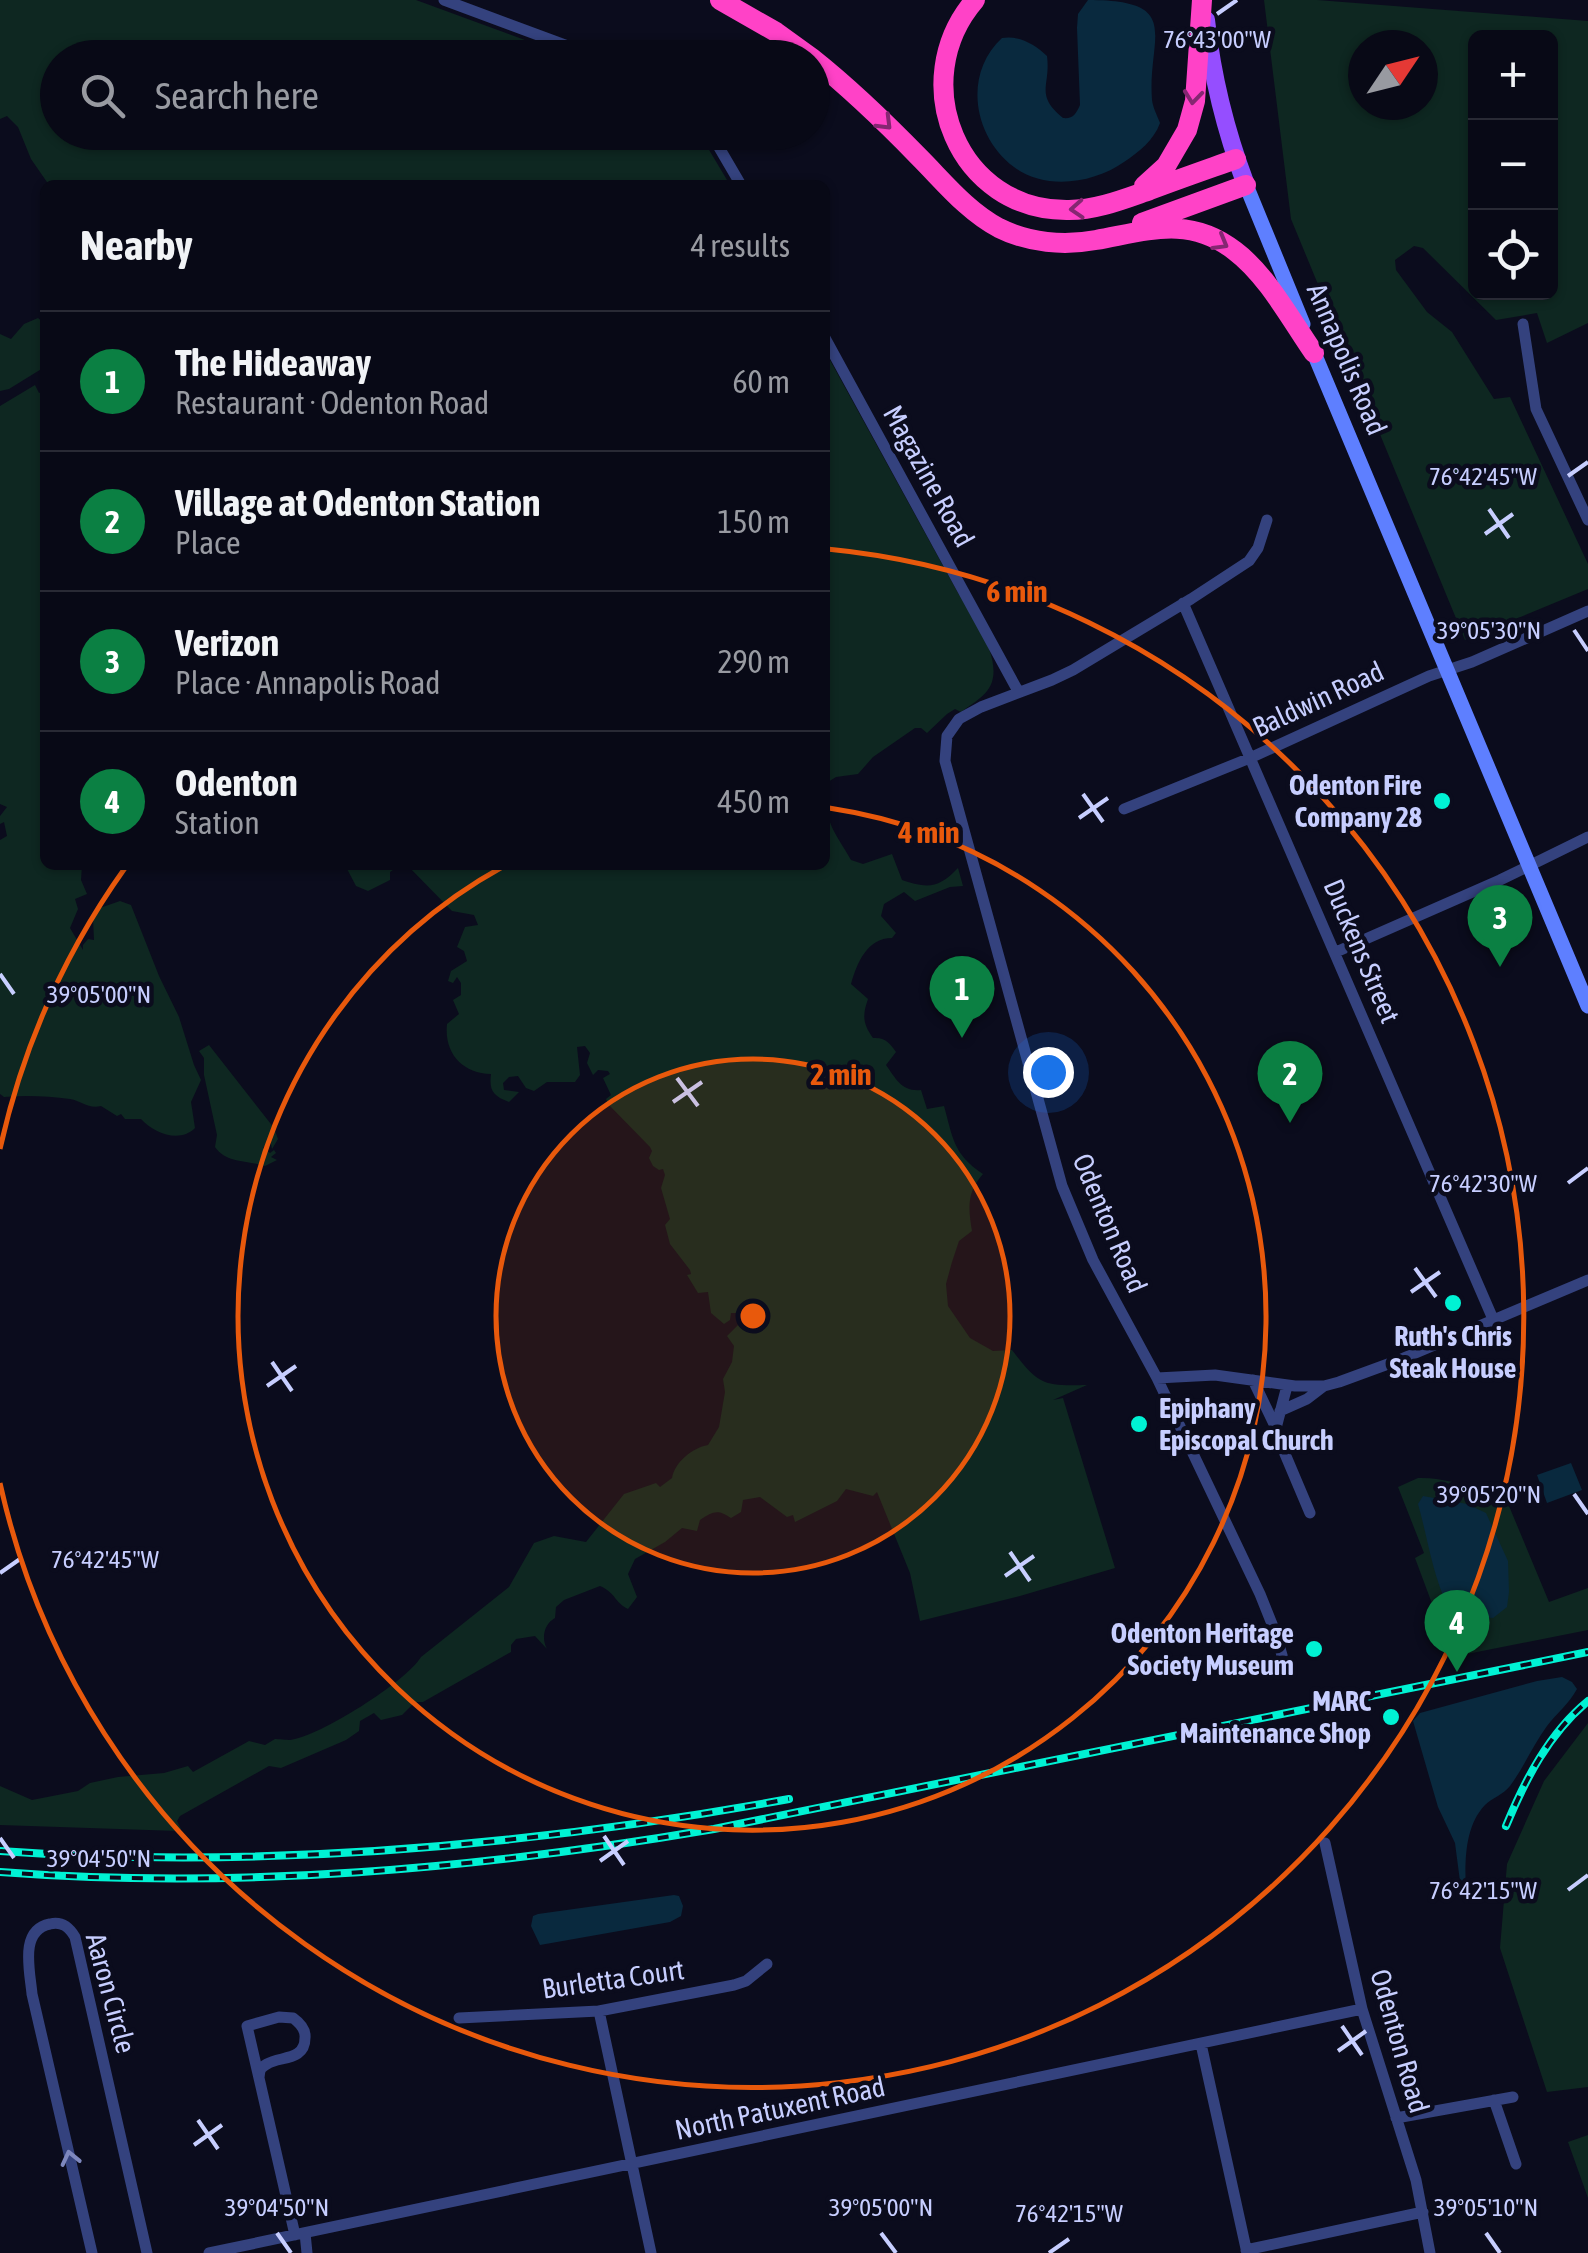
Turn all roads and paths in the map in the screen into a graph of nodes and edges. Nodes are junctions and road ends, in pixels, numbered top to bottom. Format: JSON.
{"nodes":[{"id":1,"x":444,"y":0,"type":"edge"},
{"id":2,"x":720,"y":0,"type":"edge"},
{"id":3,"x":975,"y":0,"type":"edge"},
{"id":4,"x":1203,"y":0,"type":"edge"},
{"id":5,"x":552,"y":40,"type":"edge"},
{"id":6,"x":786,"y":40,"type":"edge"},
{"id":7,"x":830,"y":73,"type":"edge"},
{"id":8,"x":721,"y":150,"type":"edge"},
{"id":9,"x":1236,"y":159,"type":"junction"},
{"id":10,"x":739,"y":180,"type":"edge"},
{"id":11,"x":1246,"y":184,"type":"junction"},
{"id":12,"x":1121,"y":200,"type":"junction"},
{"id":13,"x":1094,"y":241,"type":"junction"},
{"id":14,"x":1523,"y":324,"type":"dead end"},
{"id":15,"x":830,"y":347,"type":"edge"},
{"id":16,"x":1314,"y":353,"type":"junction"},
{"id":17,"x":1267,"y":520,"type":"dead end"},
{"id":18,"x":1588,"y":520,"type":"edge"},
{"id":19,"x":1184,"y":604,"type":"junction"},
{"id":20,"x":1588,"y":610,"type":"edge"},
{"id":21,"x":1448,"y":669,"type":"junction"},
{"id":22,"x":1018,"y":691,"type":"junction"},
{"id":23,"x":1250,"y":758,"type":"junction"},
{"id":24,"x":1124,"y":809,"type":"dead end"},
{"id":25,"x":1588,"y":837,"type":"edge"},
{"id":26,"x":1530,"y":864,"type":"junction"},
{"id":27,"x":1336,"y":952,"type":"junction"},
{"id":28,"x":1588,"y":1006,"type":"edge"},
{"id":29,"x":1588,"y":1280,"type":"edge"},
{"id":30,"x":1493,"y":1318,"type":"junction"},
{"id":31,"x":1157,"y":1378,"type":"junction"},
{"id":32,"x":1252,"y":1380,"type":"junction"},
{"id":33,"x":1287,"y":1386,"type":"junction"},
{"id":34,"x":1324,"y":1386,"type":"junction"},
{"id":35,"x":1280,"y":1411,"type":"junction"},
{"id":36,"x":1276,"y":1428,"type":"junction"},
{"id":37,"x":1310,"y":1513,"type":"dead end"},
{"id":38,"x":1287,"y":1674,"type":"dead end"},
{"id":39,"x":1325,"y":1843,"type":"dead end"},
{"id":40,"x":767,"y":1964,"type":"dead end"},
{"id":41,"x":1362,"y":2009,"type":"junction"},
{"id":42,"x":599,"y":2011,"type":"junction"},
{"id":43,"x":459,"y":2018,"type":"dead end"},
{"id":44,"x":1201,"y":2044,"type":"junction"},
{"id":45,"x":258,"y":2078,"type":"junction"},
{"id":46,"x":1512,"y":2097,"type":"dead end"},
{"id":47,"x":1494,"y":2100,"type":"junction"},
{"id":48,"x":1396,"y":2118,"type":"junction"},
{"id":49,"x":1516,"y":2164,"type":"dead end"},
{"id":50,"x":631,"y":2165,"type":"junction"},
{"id":51,"x":1423,"y":2212,"type":"junction"},
{"id":52,"x":300,"y":2234,"type":"junction"},
{"id":53,"x":1246,"y":2251,"type":"edge"},
{"id":54,"x":92,"y":2253,"type":"edge"},
{"id":55,"x":147,"y":2253,"type":"edge"},
{"id":56,"x":209,"y":2253,"type":"edge"},
{"id":57,"x":307,"y":2253,"type":"edge"},
{"id":58,"x":651,"y":2253,"type":"edge"},
{"id":59,"x":1430,"y":2253,"type":"edge"}],
"edges":[{"from":1,"to":5,"type":"street"},
{"from":2,"to":6,"type":"highway"},
{"from":12,"to":3,"type":"highway","one_way":true},
{"from":4,"to":9,"type":"main road","name":"Annapolis Road"},
{"from":4,"to":12,"type":"highway","one_way":true},
{"from":7,"to":13,"type":"highway","one_way":true},
{"from":8,"to":10,"type":"street"},
{"from":9,"to":11,"type":"main road","name":"Annapolis Road"},
{"from":9,"to":12,"type":"highway"},
{"from":11,"to":13,"type":"highway"},
{"from":11,"to":16,"type":"main road","name":"Annapolis Road"},
{"from":13,"to":16,"type":"highway","one_way":true},
{"from":14,"to":18,"type":"street"},
{"from":15,"to":22,"type":"street","name":"Magazine Road"},
{"from":16,"to":21,"type":"main road","name":"Annapolis Road"},
{"from":17,"to":19,"type":"street","name":"Odenton Road"},
{"from":19,"to":22,"type":"street","name":"Odenton Road"},
{"from":19,"to":23,"type":"street","name":"Duckens Street"},
{"from":20,"to":21,"type":"street","name":"Baldwin Road"},
{"from":21,"to":23,"type":"street","name":"Baldwin Road"},
{"from":21,"to":26,"type":"main road","name":"Annapolis Road"},
{"from":22,"to":31,"type":"street","name":"Odenton Road"},
{"from":23,"to":24,"type":"street","name":"Baldwin Road"},
{"from":23,"to":27,"type":"street","name":"Duckens Street"},
{"from":25,"to":26,"type":"street"},
{"from":26,"to":27,"type":"street"},
{"from":26,"to":28,"type":"main road","name":"Annapolis Road"},
{"from":27,"to":30,"type":"street","name":"Duckens Street"},
{"from":29,"to":30,"type":"street"},
{"from":30,"to":34,"type":"street"},
{"from":31,"to":32,"type":"street"},
{"from":31,"to":38,"type":"street","name":"Odenton Road"},
{"from":32,"to":33,"type":"street"},
{"from":32,"to":36,"type":"street"},
{"from":33,"to":34,"type":"street"},
{"from":33,"to":35,"type":"street"},
{"from":34,"to":35,"type":"street"},
{"from":35,"to":36,"type":"street"},
{"from":36,"to":37,"type":"street"},
{"from":39,"to":41,"type":"street","name":"Odenton Road"},
{"from":40,"to":42,"type":"street","name":"Burletta Court"},
{"from":41,"to":44,"type":"street","name":"North Patuxent Road"},
{"from":41,"to":48,"type":"street","name":"Odenton Road"},
{"from":42,"to":43,"type":"street","name":"Burletta Court"},
{"from":42,"to":50,"type":"street"},
{"from":44,"to":50,"type":"street","name":"North Patuxent Road"},
{"from":44,"to":53,"type":"street"},
{"from":45,"to":45,"type":"street"},
{"from":45,"to":52,"type":"street"},
{"from":46,"to":47,"type":"street"},
{"from":47,"to":48,"type":"street"},
{"from":47,"to":49,"type":"street"},
{"from":48,"to":51,"type":"street","name":"Odenton Road"},
{"from":50,"to":52,"type":"street","name":"North Patuxent Road"},
{"from":50,"to":58,"type":"street"},
{"from":51,"to":53,"type":"street"},
{"from":51,"to":59,"type":"street","name":"Odenton Road"},
{"from":52,"to":56,"type":"street","name":"North Patuxent Road"},
{"from":52,"to":57,"type":"street"},
{"from":54,"to":55,"type":"street","name":"Aaron Circle","one_way":true}]}
